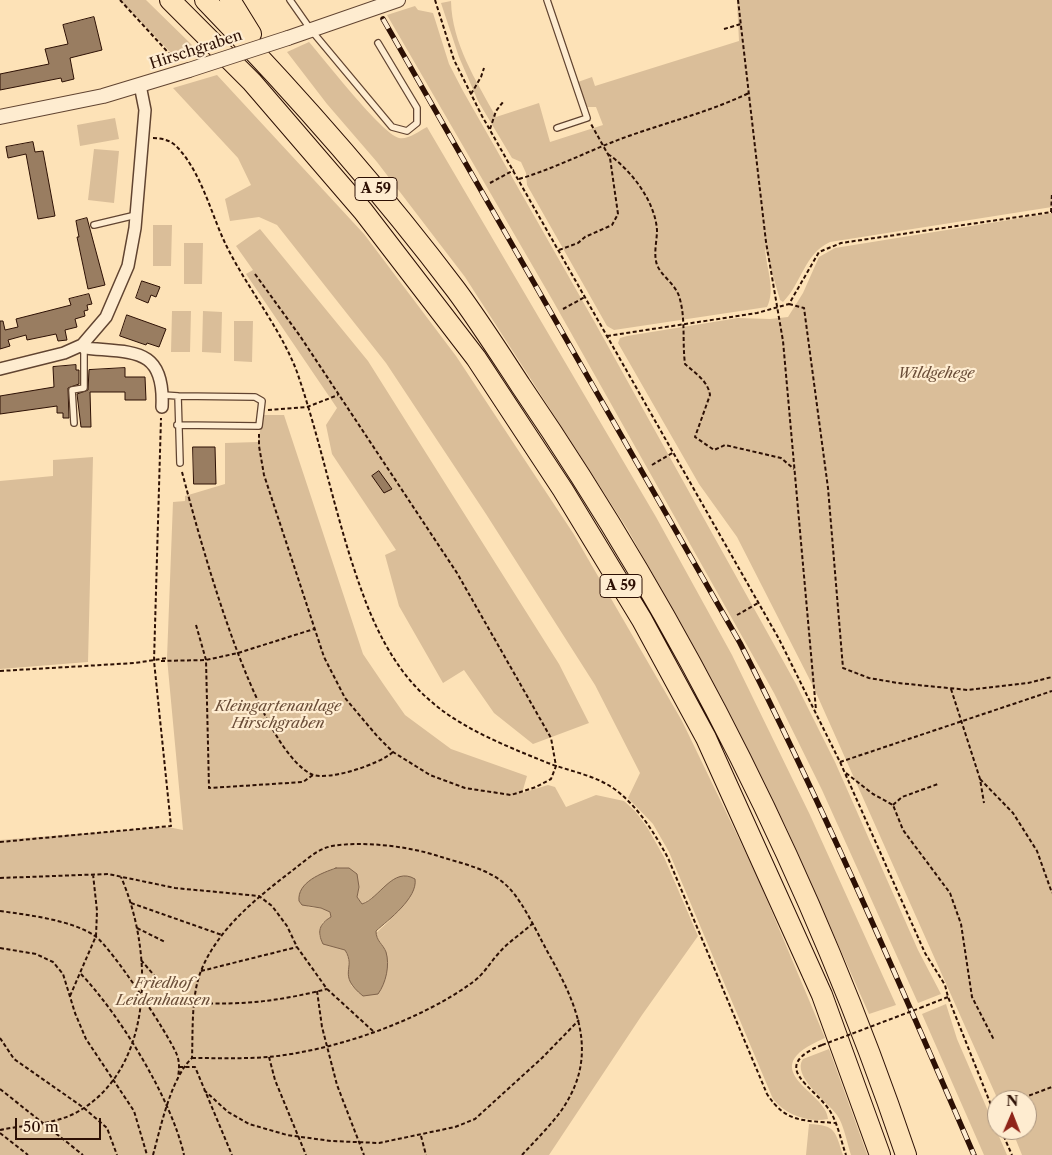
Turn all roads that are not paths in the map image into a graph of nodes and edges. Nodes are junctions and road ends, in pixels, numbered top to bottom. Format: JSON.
{"nodes":[{"id":1,"x":170,"y":0,"type":"edge"},
{"id":2,"x":205,"y":0,"type":"edge"},
{"id":3,"x":230,"y":0,"type":"edge"},
{"id":4,"x":290,"y":0,"type":"edge"},
{"id":5,"x":398,"y":0,"type":"edge"},
{"id":6,"x":548,"y":0,"type":"edge"},
{"id":7,"x":311,"y":30,"type":"junction"},
{"id":8,"x":378,"y":43,"type":"dead end"},
{"id":9,"x":140,"y":85,"type":"junction"},
{"id":10,"x":290,"y":91,"type":"junction"},
{"id":11,"x":0,"y":117,"type":"edge"},
{"id":12,"x":557,"y":128,"type":"dead end"},
{"id":13,"x":136,"y":215,"type":"junction"},
{"id":14,"x":94,"y":225,"type":"dead end"},
{"id":15,"x":83,"y":347,"type":"junction"},
{"id":16,"x":0,"y":369,"type":"edge"},
{"id":17,"x":178,"y":396,"type":"junction"},
{"id":18,"x":162,"y":401,"type":"joint"},
{"id":19,"x":74,"y":422,"type":"dead end"},
{"id":20,"x":178,"y":425,"type":"junction"},
{"id":21,"x":180,"y":463,"type":"road end"},
{"id":22,"x":880,"y":1155,"type":"edge"},
{"id":23,"x":906,"y":1155,"type":"edge"}],
"edges":[{"from":1,"to":22,"type":"highway","number":"A 59"},
{"from":2,"to":10,"type":"highway","number":"A 59"},
{"from":3,"to":10,"type":"highway","number":"A 59"},
{"from":4,"to":7,"type":"lane"},
{"from":5,"to":7,"type":"street","name":"Hirschgraben"},
{"from":6,"to":12,"type":"lane"},
{"from":7,"to":8,"type":"lane"},
{"from":7,"to":9,"type":"street","name":"Hirschgraben","bridge":true},
{"from":9,"to":11,"type":"street","name":"Hirschgraben"},
{"from":9,"to":13,"type":"street"},
{"from":10,"to":23,"type":"highway","number":"A 59"},
{"from":13,"to":14,"type":"lane"},
{"from":13,"to":15,"type":"street"},
{"from":15,"to":16,"type":"street"},
{"from":15,"to":18,"type":"street"},
{"from":15,"to":19,"type":"lane"},
{"from":17,"to":18,"type":"lane"},
{"from":17,"to":20,"type":"lane"},
{"from":17,"to":20,"type":"lane"},
{"from":20,"to":21,"type":"lane"}]}
